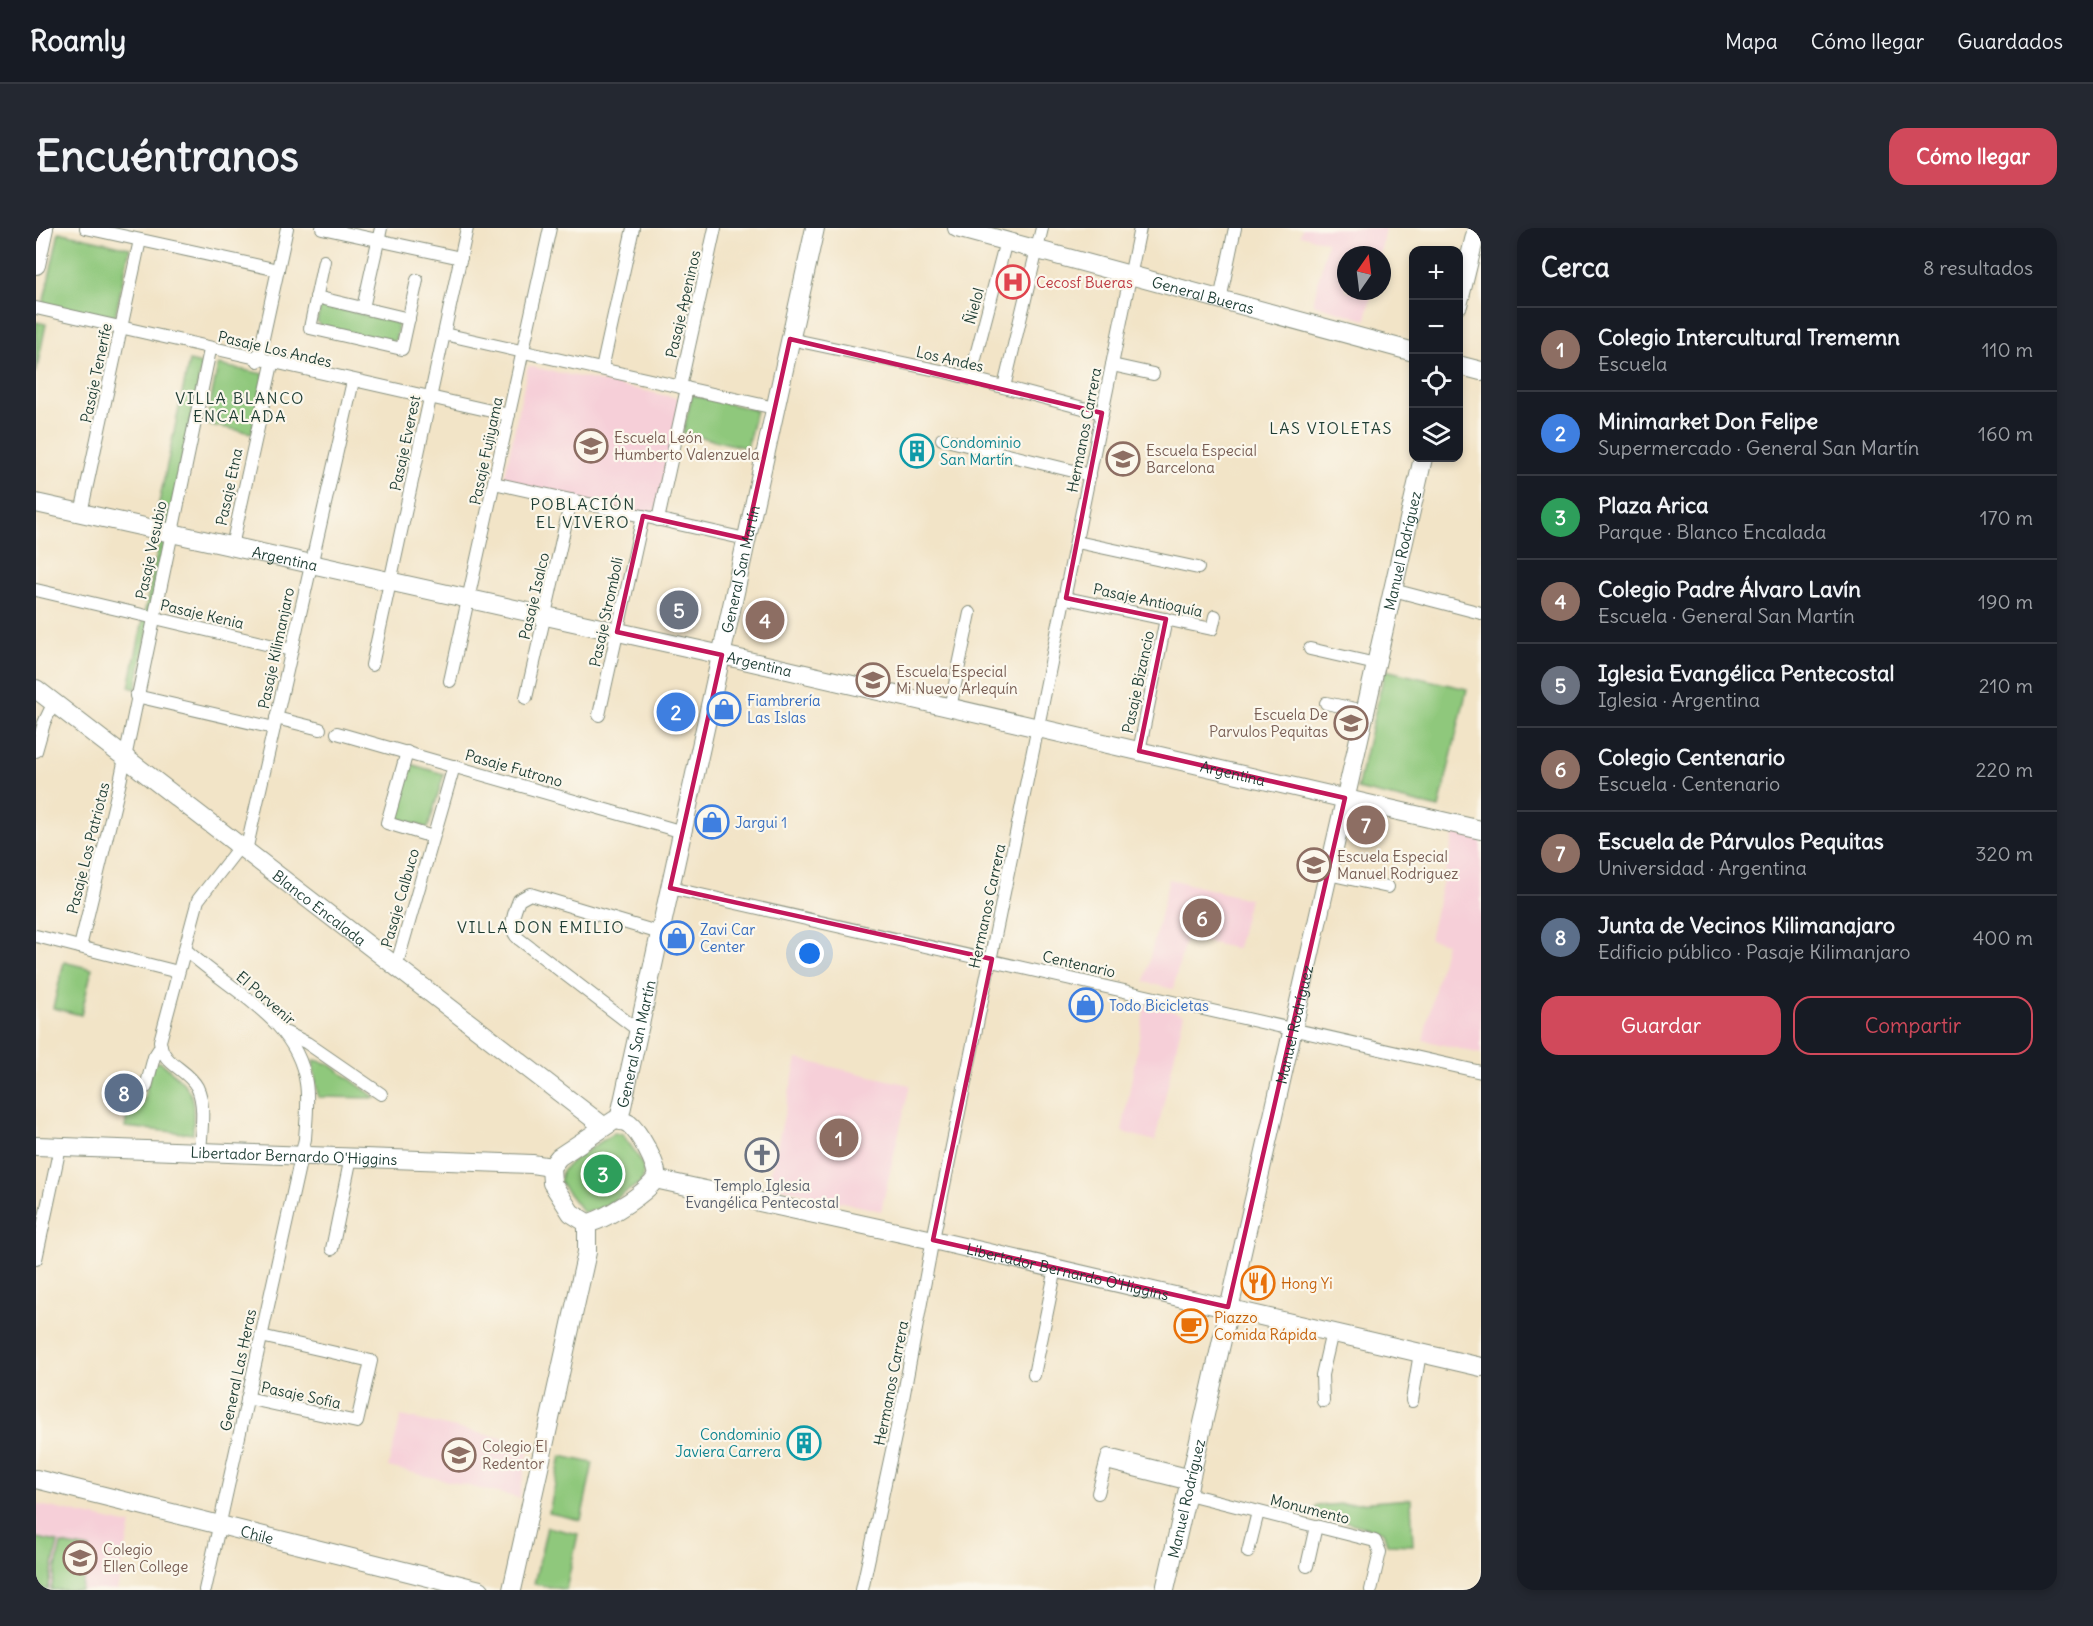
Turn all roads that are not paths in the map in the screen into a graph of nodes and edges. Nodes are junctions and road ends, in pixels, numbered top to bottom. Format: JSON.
{"nodes":[{"id":1,"x":44,"y":228,"type":"edge"},
{"id":2,"x":86,"y":228,"type":"edge"},
{"id":3,"x":287,"y":228,"type":"edge"},
{"id":4,"x":322,"y":228,"type":"edge"},
{"id":5,"x":467,"y":228,"type":"edge"},
{"id":6,"x":550,"y":228,"type":"edge"},
{"id":7,"x":633,"y":228,"type":"edge"},
{"id":8,"x":715,"y":228,"type":"edge"},
{"id":9,"x":814,"y":228,"type":"edge"},
{"id":10,"x":957,"y":228,"type":"edge"},
{"id":11,"x":1042,"y":228,"type":"edge"},
{"id":12,"x":1140,"y":228,"type":"edge"},
{"id":13,"x":1235,"y":228,"type":"edge"},
{"id":14,"x":1477,"y":228,"type":"edge"},
{"id":15,"x":380,"y":234,"type":"edge"},
{"id":16,"x":140,"y":240,"type":"junction"},
{"id":17,"x":1006,"y":242,"type":"junction"},
{"id":18,"x":1037,"y":250,"type":"junction"},
{"id":19,"x":461,"y":258,"type":"junction"},
{"id":20,"x":324,"y":261,"type":"dead end"},
{"id":21,"x":36,"y":265,"type":"edge"},
{"id":22,"x":278,"y":270,"type":"junction"},
{"id":23,"x":1130,"y":275,"type":"junction"},
{"id":24,"x":417,"y":280,"type":"dead end"},
{"id":25,"x":316,"y":297,"type":"junction"},
{"id":26,"x":1220,"y":300,"type":"junction"},
{"id":27,"x":1459,"y":300,"type":"edge"},
{"id":28,"x":36,"y":308,"type":"edge"},
{"id":29,"x":363,"y":308,"type":"junction"},
{"id":30,"x":409,"y":319,"type":"junction"},
{"id":31,"x":121,"y":329,"type":"junction"},
{"id":32,"x":444,"y":334,"type":"junction"},
{"id":33,"x":790,"y":339,"type":"junction"},
{"id":34,"x":210,"y":350,"type":"junction"},
{"id":35,"x":1409,"y":351,"type":"edge"},
{"id":36,"x":523,"y":352,"type":"junction"},
{"id":37,"x":258,"y":361,"type":"junction"},
{"id":38,"x":272,"y":364,"type":"junction"},
{"id":39,"x":1112,"y":365,"type":"junction"},
{"id":40,"x":1463,"y":366,"type":"edge"},
{"id":41,"x":602,"y":369,"type":"junction"},
{"id":42,"x":1481,"y":371,"type":"edge"},
{"id":43,"x":1153,"y":374,"type":"dead end"},
{"id":44,"x":970,"y":378,"type":"junction"},
{"id":45,"x":353,"y":381,"type":"junction"},
{"id":46,"x":1004,"y":387,"type":"junction"},
{"id":47,"x":683,"y":388,"type":"junction"},
{"id":48,"x":430,"y":398,"type":"junction"},
{"id":49,"x":775,"y":408,"type":"junction"},
{"id":50,"x":1102,"y":413,"type":"junction"},
{"id":51,"x":509,"y":415,"type":"junction"},
{"id":52,"x":942,"y":439,"type":"dead end"},
{"id":53,"x":1422,"y":462,"type":"edge"},
{"id":54,"x":1090,"y":475,"type":"junction"},
{"id":55,"x":494,"y":483,"type":"junction"},
{"id":56,"x":571,"y":500,"type":"junction"},
{"id":57,"x":36,"y":503,"type":"edge"},
{"id":58,"x":81,"y":513,"type":"junction"},
{"id":59,"x":642,"y":516,"type":"junction"},
{"id":60,"x":658,"y":519,"type":"junction"},
{"id":61,"x":170,"y":532,"type":"junction"},
{"id":62,"x":746,"y":539,"type":"junction"},
{"id":63,"x":1077,"y":542,"type":"junction"},
{"id":64,"x":232,"y":546,"type":"junction"},
{"id":65,"x":310,"y":564,"type":"junction"},
{"id":66,"x":1198,"y":568,"type":"dead end"},
{"id":67,"x":390,"y":582,"type":"junction"},
{"id":68,"x":36,"y":590,"type":"edge"},
{"id":69,"x":1393,"y":590,"type":"junction"},
{"id":70,"x":1066,"y":598,"type":"junction"},
{"id":71,"x":468,"y":599,"type":"junction"},
{"id":72,"x":970,"y":614,"type":"dead end"},
{"id":73,"x":1481,"y":614,"type":"edge"},
{"id":74,"x":545,"y":616,"type":"junction"},
{"id":75,"x":1215,"y":616,"type":"dead end"},
{"id":76,"x":152,"y":618,"type":"junction"},
{"id":77,"x":1166,"y":619,"type":"junction"},
{"id":78,"x":617,"y":632,"type":"junction"},
{"id":79,"x":1310,"y":649,"type":"dead end"},
{"id":80,"x":291,"y":650,"type":"junction"},
{"id":81,"x":722,"y":655,"type":"junction"},
{"id":82,"x":1372,"y":663,"type":"junction"},
{"id":83,"x":372,"y":665,"type":"dead end"},
{"id":84,"x":450,"y":681,"type":"dead end"},
{"id":85,"x":36,"y":689,"type":"edge"},
{"id":86,"x":136,"y":696,"type":"junction"},
{"id":87,"x":526,"y":698,"type":"dead end"},
{"id":88,"x":54,"y":702,"type":"junction"},
{"id":89,"x":1326,"y":703,"type":"dead end"},
{"id":90,"x":950,"y":708,"type":"junction"},
{"id":91,"x":1365,"y":711,"type":"junction"},
{"id":92,"x":599,"y":715,"type":"dead end"},
{"id":93,"x":275,"y":723,"type":"junction"},
{"id":94,"x":320,"y":729,"type":"dead end"},
{"id":95,"x":1039,"y":729,"type":"junction"},
{"id":96,"x":337,"y":733,"type":"dead end"},
{"id":97,"x":36,"y":751,"type":"edge"},
{"id":98,"x":1139,"y":751,"type":"junction"},
{"id":99,"x":407,"y":752,"type":"junction"},
{"id":100,"x":123,"y":756,"type":"junction"},
{"id":101,"x":454,"y":766,"type":"junction"},
{"id":102,"x":1345,"y":798,"type":"junction"},
{"id":103,"x":1481,"y":830,"type":"edge"},
{"id":104,"x":683,"y":832,"type":"junction"},
{"id":105,"x":433,"y":837,"type":"junction"},
{"id":106,"x":243,"y":849,"type":"junction"},
{"id":107,"x":1328,"y":874,"type":"junction"},
{"id":108,"x":1388,"y":887,"type":"dead end"},
{"id":109,"x":670,"y":888,"type":"junction"},
{"id":110,"x":660,"y":933,"type":"junction"},
{"id":111,"x":36,"y":936,"type":"edge"},
{"id":112,"x":80,"y":947,"type":"junction"},
{"id":113,"x":184,"y":949,"type":"junction"},
{"id":114,"x":992,"y":959,"type":"junction"},
{"id":115,"x":396,"y":967,"type":"junction"},
{"id":116,"x":178,"y":972,"type":"junction"},
{"id":117,"x":1292,"y":1028,"type":"junction"},
{"id":118,"x":283,"y":1031,"type":"junction"},
{"id":119,"x":639,"y":1031,"type":"junction"},
{"id":120,"x":161,"y":1046,"type":"junction"},
{"id":121,"x":1481,"y":1072,"type":"edge"},
{"id":122,"x":146,"y":1087,"type":"dead end"},
{"id":123,"x":381,"y":1094,"type":"dead end"},
{"id":124,"x":611,"y":1123,"type":"junction"},
{"id":125,"x":36,"y":1146,"type":"edge"},
{"id":126,"x":60,"y":1147,"type":"junction"},
{"id":127,"x":200,"y":1152,"type":"junction"},
{"id":128,"x":301,"y":1156,"type":"junction"},
{"id":129,"x":351,"y":1157,"type":"junction"},
{"id":130,"x":551,"y":1167,"type":"junction"},
{"id":131,"x":655,"y":1179,"type":"junction"},
{"id":132,"x":586,"y":1223,"type":"junction"},
{"id":133,"x":933,"y":1239,"type":"junction"},
{"id":134,"x":333,"y":1249,"type":"dead end"},
{"id":135,"x":36,"y":1259,"type":"edge"},
{"id":136,"x":1056,"y":1268,"type":"junction"},
{"id":137,"x":1228,"y":1307,"type":"junction"},
{"id":138,"x":1332,"y":1332,"type":"junction"},
{"id":139,"x":261,"y":1336,"type":"junction"},
{"id":140,"x":1419,"y":1353,"type":"junction"},
{"id":141,"x":1481,"y":1367,"type":"edge"},
{"id":142,"x":1034,"y":1376,"type":"dead end"},
{"id":143,"x":247,"y":1398,"type":"junction"},
{"id":144,"x":1323,"y":1401,"type":"dead end"},
{"id":145,"x":1412,"y":1401,"type":"dead end"},
{"id":146,"x":36,"y":1479,"type":"edge"},
{"id":147,"x":1190,"y":1485,"type":"junction"},
{"id":148,"x":1098,"y":1493,"type":"dead end"},
{"id":149,"x":1258,"y":1512,"type":"junction"},
{"id":150,"x":219,"y":1526,"type":"junction"},
{"id":151,"x":1316,"y":1526,"type":"junction"},
{"id":152,"x":1248,"y":1552,"type":"dead end"},
{"id":153,"x":1307,"y":1566,"type":"dead end"},
{"id":154,"x":204,"y":1590,"type":"edge"},
{"id":155,"x":480,"y":1590,"type":"edge"},
{"id":156,"x":512,"y":1590,"type":"edge"},
{"id":157,"x":862,"y":1590,"type":"edge"},
{"id":158,"x":1165,"y":1590,"type":"edge"},
{"id":159,"x":1371,"y":1590,"type":"edge"}],
"edges":[{"from":1,"to":21,"type":"street"},
{"from":2,"to":16,"type":"street"},
{"from":3,"to":22,"type":"street"},
{"from":4,"to":15,"type":"street"},
{"from":5,"to":19,"type":"street","name":"Pasaje Everest"},
{"from":6,"to":36,"type":"street","name":"Pasaje Fujiyama"},
{"from":7,"to":41,"type":"street"},
{"from":8,"to":47,"type":"street","name":"Pasaje Apeninos"},
{"from":9,"to":33,"type":"street","name":"General San Martín"},
{"from":10,"to":17,"type":"street","name":"General Bueras"},
{"from":11,"to":18,"type":"street"},
{"from":12,"to":23,"type":"street","name":"Hermanos Carrera"},
{"from":13,"to":26,"type":"street"},
{"from":14,"to":27,"type":"street"},
{"from":15,"to":19,"type":"street"},
{"from":15,"to":29,"type":"street"},
{"from":16,"to":22,"type":"street"},
{"from":16,"to":31,"type":"street","name":"Pasaje Tenerife"},
{"from":17,"to":18,"type":"street","name":"General Bueras"},
{"from":17,"to":44,"type":"street","name":"Ñielol"},
{"from":18,"to":23,"type":"street","name":"General Bueras"},
{"from":18,"to":46,"type":"street"},
{"from":19,"to":32,"type":"street","name":"Pasaje Everest"},
{"from":20,"to":25,"type":"street"},
{"from":22,"to":37,"type":"street"},
{"from":23,"to":26,"type":"street","name":"General Bueras"},
{"from":23,"to":39,"type":"street","name":"Hermanos Carrera"},
{"from":24,"to":30,"type":"street"},
{"from":25,"to":29,"type":"street"},
{"from":25,"to":30,"type":"street"},
{"from":26,"to":35,"type":"street","name":"General Bueras"},
{"from":28,"to":31,"type":"street","name":"Pasaje Los Andes"},
{"from":29,"to":30,"type":"street"},
{"from":31,"to":34,"type":"street","name":"Pasaje Los Andes"},
{"from":31,"to":58,"type":"street","name":"Pasaje Tenerife"},
{"from":32,"to":36,"type":"street"},
{"from":32,"to":48,"type":"street","name":"Pasaje Everest"},
{"from":33,"to":44,"type":"street","name":"Los Andes"},
{"from":33,"to":49,"type":"street","name":"General San Martín"},
{"from":34,"to":37,"type":"street","name":"Pasaje Los Andes"},
{"from":34,"to":61,"type":"street","name":"Pasaje Vesubio"},
{"from":36,"to":41,"type":"street"},
{"from":36,"to":51,"type":"street","name":"Pasaje Fujiyama"},
{"from":37,"to":38,"type":"street","name":"Pasaje Los Andes"},
{"from":38,"to":45,"type":"street","name":"Pasaje Los Andes"},
{"from":38,"to":64,"type":"street","name":"Pasaje Etna"},
{"from":39,"to":43,"type":"street"},
{"from":39,"to":50,"type":"street","name":"Hermanos Carrera"},
{"from":40,"to":42,"type":"street"},
{"from":41,"to":47,"type":"street"},
{"from":44,"to":46,"type":"street","name":"Los Andes"},
{"from":45,"to":48,"type":"street","name":"Pasaje Los Andes"},
{"from":45,"to":65,"type":"street","name":"Pasaje Kilimanjaro"},
{"from":46,"to":50,"type":"street","name":"Los Andes"},
{"from":47,"to":49,"type":"street"},
{"from":47,"to":60,"type":"street","name":"Pasaje Apeninos"},
{"from":48,"to":51,"type":"street","name":"Pasaje Los Andes"},
{"from":48,"to":67,"type":"street","name":"Pasaje Everest"},
{"from":49,"to":62,"type":"street","name":"General San Martín"},
{"from":50,"to":54,"type":"street","name":"Hermanos Carrera"},
{"from":51,"to":55,"type":"street","name":"Pasaje Fujiyama"},
{"from":52,"to":54,"type":"street"},
{"from":53,"to":69,"type":"street","name":"Manuel Rodríguez"},
{"from":54,"to":63,"type":"street","name":"Hermanos Carrera"},
{"from":55,"to":56,"type":"street"},
{"from":55,"to":71,"type":"street","name":"Pasaje Fujiyama"},
{"from":56,"to":59,"type":"street"},
{"from":56,"to":74,"type":"street","name":"Pasaje Isalco"},
{"from":57,"to":58,"type":"street","name":"Argentina"},
{"from":58,"to":61,"type":"street","name":"Argentina"},
{"from":59,"to":60,"type":"street"},
{"from":59,"to":78,"type":"street","name":"Pasaje Stromboli"},
{"from":60,"to":62,"type":"street"},
{"from":61,"to":64,"type":"street","name":"Argentina"},
{"from":61,"to":76,"type":"street","name":"Pasaje Vesubio"},
{"from":62,"to":81,"type":"street","name":"General San Martín"},
{"from":63,"to":66,"type":"street"},
{"from":63,"to":70,"type":"street","name":"Hermanos Carrera"},
{"from":64,"to":65,"type":"street","name":"Argentina"},
{"from":65,"to":67,"type":"street","name":"Argentina"},
{"from":65,"to":80,"type":"street","name":"Pasaje Kilimanjaro"},
{"from":67,"to":71,"type":"street","name":"Argentina"},
{"from":67,"to":83,"type":"street","name":"Pasaje Everest"},
{"from":68,"to":76,"type":"street","name":"Pasaje Kenia"},
{"from":69,"to":73,"type":"street"},
{"from":69,"to":82,"type":"street","name":"Manuel Rodríguez"},
{"from":70,"to":77,"type":"street","name":"Pasaje Antioquía"},
{"from":70,"to":95,"type":"street","name":"Hermanos Carrera"},
{"from":71,"to":74,"type":"street","name":"Argentina"},
{"from":71,"to":84,"type":"street","name":"Pasaje Fujiyama"},
{"from":72,"to":90,"type":"street"},
{"from":74,"to":78,"type":"street","name":"Argentina"},
{"from":74,"to":87,"type":"street","name":"Pasaje Isalco"},
{"from":75,"to":77,"type":"street","name":"Pasaje Antioquía"},
{"from":76,"to":80,"type":"street","name":"Pasaje Kenia"},
{"from":76,"to":86,"type":"street","name":"Pasaje Vesubio"},
{"from":77,"to":98,"type":"street","name":"Pasaje Bizancio"},
{"from":78,"to":81,"type":"street","name":"Argentina"},
{"from":78,"to":92,"type":"street","name":"Pasaje Stromboli"},
{"from":79,"to":82,"type":"street"},
{"from":80,"to":93,"type":"street","name":"Pasaje Kilimanjaro"},
{"from":81,"to":90,"type":"street","name":"Argentina"},
{"from":81,"to":104,"type":"street","name":"General San Martín"},
{"from":82,"to":91,"type":"street","name":"Manuel Rodríguez"},
{"from":85,"to":88,"type":"street","name":"Blanco Encalada"},
{"from":86,"to":93,"type":"street"},
{"from":86,"to":100,"type":"street","name":"Pasaje Vesubio"},
{"from":88,"to":97,"type":"street"},
{"from":88,"to":100,"type":"street","name":"Blanco Encalada"},
{"from":89,"to":91,"type":"street"},
{"from":90,"to":95,"type":"street","name":"Argentina"},
{"from":91,"to":102,"type":"street","name":"Manuel Rodríguez"},
{"from":93,"to":94,"type":"street"},
{"from":93,"to":106,"type":"street","name":"Pasaje Kilimanjaro"},
{"from":95,"to":98,"type":"street","name":"Argentina"},
{"from":95,"to":114,"type":"street","name":"Hermanos Carrera"},
{"from":96,"to":99,"type":"street","name":"Pasaje Futrono"},
{"from":98,"to":102,"type":"street","name":"Argentina"},
{"from":99,"to":101,"type":"street","name":"Pasaje Futrono"},
{"from":99,"to":105,"type":"street","name":"Pasaje Calbuco"},
{"from":100,"to":106,"type":"street","name":"Blanco Encalada"},
{"from":100,"to":112,"type":"street","name":"Pasaje Los Patriotas"},
{"from":101,"to":104,"type":"street","name":"Pasaje Futrono"},
{"from":101,"to":105,"type":"street","name":"Pasaje Calbuco"},
{"from":102,"to":103,"type":"street","name":"Argentina"},
{"from":102,"to":107,"type":"street","name":"Manuel Rodríguez"},
{"from":104,"to":109,"type":"street","name":"General San Martín"},
{"from":105,"to":115,"type":"street","name":"Pasaje Calbuco"},
{"from":106,"to":113,"type":"street","name":"Pasaje Kilimanjaro"},
{"from":106,"to":115,"type":"street","name":"Blanco Encalada"},
{"from":107,"to":108,"type":"street"},
{"from":107,"to":117,"type":"street","name":"Manuel Rodríguez"},
{"from":109,"to":110,"type":"street","name":"General San Martín"},
{"from":109,"to":114,"type":"street","name":"Centenario"},
{"from":110,"to":119,"type":"street","name":"General San Martín"},
{"from":110,"to":119,"type":"street"},
{"from":111,"to":112,"type":"street"},
{"from":112,"to":116,"type":"street"},
{"from":113,"to":116,"type":"street","name":"Pasaje Kilimanjaro"},
{"from":113,"to":118,"type":"street","name":"El Porvenir"},
{"from":114,"to":117,"type":"street","name":"Centenario"},
{"from":114,"to":133,"type":"street","name":"Hermanos Carrera"},
{"from":115,"to":124,"type":"street","name":"Blanco Encalada"},
{"from":116,"to":120,"type":"street","name":"Pasaje Kilimanjaro"},
{"from":117,"to":121,"type":"street","name":"Centenario"},
{"from":117,"to":137,"type":"street","name":"Manuel Rodríguez"},
{"from":118,"to":123,"type":"street"},
{"from":118,"to":128,"type":"street","name":"El Porvenir"},
{"from":119,"to":124,"type":"street","name":"General San Martín"},
{"from":120,"to":122,"type":"street","name":"Pasaje Kilimanjaro"},
{"from":120,"to":127,"type":"street"},
{"from":124,"to":130,"type":"street"},
{"from":124,"to":131,"type":"street"},
{"from":125,"to":126,"type":"street","name":"Libertador Bernardo O'Higgins"},
{"from":126,"to":127,"type":"street","name":"Libertador Bernardo O'Higgins"},
{"from":126,"to":135,"type":"street"},
{"from":127,"to":128,"type":"street","name":"Libertador Bernardo O'Higgins"},
{"from":128,"to":129,"type":"street","name":"Libertador Bernardo O'Higgins"},
{"from":128,"to":139,"type":"street","name":"General Las Heras"},
{"from":129,"to":130,"type":"street","name":"Libertador Bernardo O'Higgins"},
{"from":129,"to":134,"type":"street"},
{"from":130,"to":132,"type":"street"},
{"from":131,"to":132,"type":"street"},
{"from":131,"to":133,"type":"street","name":"Libertador Bernardo O'Higgins"},
{"from":132,"to":156,"type":"street"},
{"from":133,"to":136,"type":"street","name":"Libertador Bernardo O'Higgins"},
{"from":133,"to":157,"type":"street","name":"Hermanos Carrera"},
{"from":136,"to":137,"type":"street","name":"Libertador Bernardo O'Higgins"},
{"from":136,"to":142,"type":"street"},
{"from":137,"to":138,"type":"street","name":"Libertador Bernardo O'Higgins"},
{"from":137,"to":147,"type":"street","name":"Manuel Rodríguez"},
{"from":138,"to":140,"type":"street","name":"Libertador Bernardo O'Higgins"},
{"from":138,"to":144,"type":"street"},
{"from":139,"to":143,"type":"street","name":"General Las Heras"},
{"from":139,"to":143,"type":"street","name":"Pasaje Sofia"},
{"from":140,"to":141,"type":"street","name":"Libertador Bernardo O'Higgins"},
{"from":140,"to":145,"type":"street"},
{"from":143,"to":150,"type":"street","name":"General Las Heras"},
{"from":146,"to":150,"type":"street","name":"Chile"},
{"from":147,"to":148,"type":"street","name":"Monumento"},
{"from":147,"to":149,"type":"street","name":"Monumento"},
{"from":147,"to":158,"type":"street","name":"Manuel Rodríguez"},
{"from":149,"to":151,"type":"street","name":"Monumento"},
{"from":149,"to":152,"type":"street"},
{"from":150,"to":154,"type":"street","name":"General Las Heras"},
{"from":150,"to":155,"type":"street","name":"Chile"},
{"from":151,"to":153,"type":"street"},
{"from":151,"to":159,"type":"street","name":"Monumento"}]}
